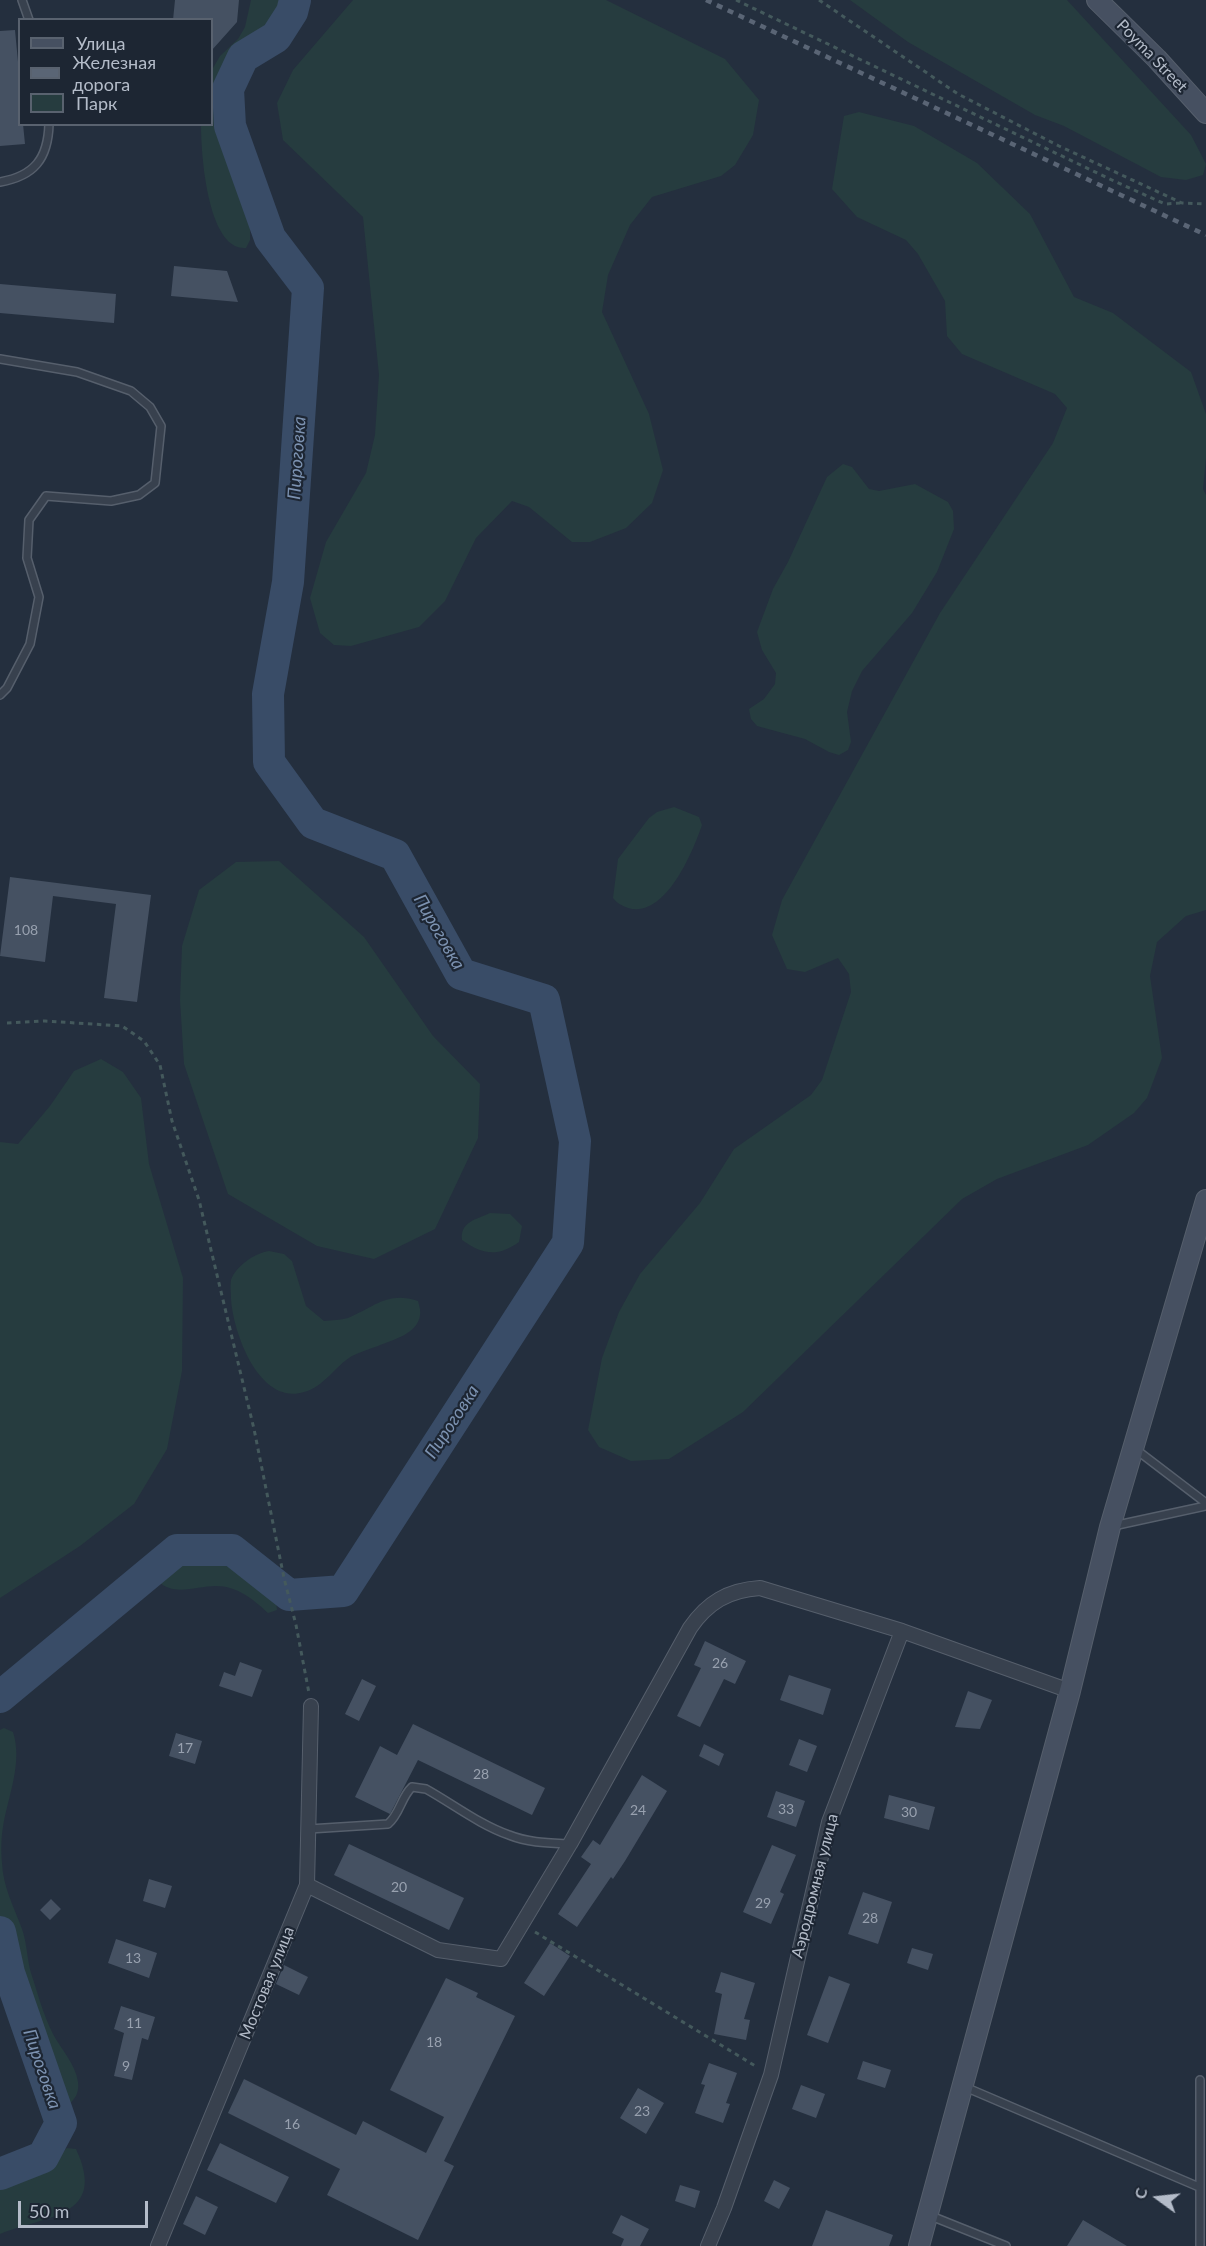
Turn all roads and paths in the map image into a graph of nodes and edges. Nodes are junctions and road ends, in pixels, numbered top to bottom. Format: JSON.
{"nodes":[{"id":1,"x":22,"y":0,"type":"edge"},
{"id":2,"x":736,"y":0,"type":"edge"},
{"id":3,"x":819,"y":0,"type":"edge"},
{"id":4,"x":1096,"y":0,"type":"edge"},
{"id":5,"x":28,"y":18,"type":"edge"},
{"id":6,"x":1206,"y":112,"type":"edge"},
{"id":7,"x":49,"y":126,"type":"edge"},
{"id":8,"x":0,"y":182,"type":"edge"},
{"id":9,"x":1182,"y":203,"type":"junction"},
{"id":10,"x":1206,"y":204,"type":"edge"},
{"id":11,"x":0,"y":359,"type":"edge"},
{"id":12,"x":0,"y":694,"type":"edge"},
{"id":13,"x":8,"y":1023,"type":"dead end"},
{"id":14,"x":1206,"y":1200,"type":"edge"},
{"id":15,"x":1133,"y":1446,"type":"junction"},
{"id":16,"x":1206,"y":1504,"type":"edge"},
{"id":17,"x":1110,"y":1527,"type":"junction"},
{"id":18,"x":902,"y":1631,"type":"junction"},
{"id":19,"x":1070,"y":1691,"type":"junction"},
{"id":20,"x":311,"y":1706,"type":"joint"},
{"id":21,"x":309,"y":1829,"type":"junction"},
{"id":22,"x":570,"y":1844,"type":"junction"},
{"id":23,"x":307,"y":1885,"type":"junction"},
{"id":24,"x":520,"y":1924,"type":"junction"},
{"id":25,"x":771,"y":2075,"type":"junction"},
{"id":26,"x":1200,"y":2080,"type":"dead end"},
{"id":27,"x":962,"y":2086,"type":"junction"},
{"id":28,"x":1199,"y":2187,"type":"junction"},
{"id":29,"x":928,"y":2214,"type":"junction"},
{"id":30,"x":158,"y":2246,"type":"edge"},
{"id":31,"x":708,"y":2246,"type":"edge"},
{"id":32,"x":919,"y":2246,"type":"edge"},
{"id":33,"x":1006,"y":2246,"type":"edge"},
{"id":34,"x":1200,"y":2246,"type":"edge"}],
"edges":[{"from":1,"to":5,"type":"lane"},
{"from":2,"to":9,"type":"path"},
{"from":3,"to":9,"type":"path"},
{"from":4,"to":6,"type":"main road","name":"Poyma Street"},
{"from":7,"to":8,"type":"lane"},
{"from":9,"to":10,"type":"path"},
{"from":11,"to":12,"type":"lane"},
{"from":13,"to":20,"type":"path"},
{"from":14,"to":15,"type":"main road"},
{"from":15,"to":16,"type":"lane"},
{"from":15,"to":17,"type":"main road"},
{"from":16,"to":17,"type":"lane"},
{"from":17,"to":19,"type":"main road"},
{"from":18,"to":19,"type":"street"},
{"from":18,"to":22,"type":"street"},
{"from":18,"to":25,"type":"street","name":"Аэродромная улица"},
{"from":19,"to":27,"type":"main road"},
{"from":20,"to":21,"type":"street","name":"Мостовая улица"},
{"from":21,"to":22,"type":"lane"},
{"from":21,"to":23,"type":"street","name":"Мостовая улица"},
{"from":22,"to":24,"type":"street"},
{"from":23,"to":24,"type":"street"},
{"from":23,"to":30,"type":"street","name":"Мостовая улица"},
{"from":24,"to":25,"type":"path"},
{"from":25,"to":31,"type":"street","name":"Аэродромная улица"},
{"from":26,"to":28,"type":"lane"},
{"from":27,"to":28,"type":"lane"},
{"from":27,"to":29,"type":"main road"},
{"from":28,"to":34,"type":"lane"},
{"from":29,"to":32,"type":"main road"},
{"from":29,"to":33,"type":"lane"}]}
